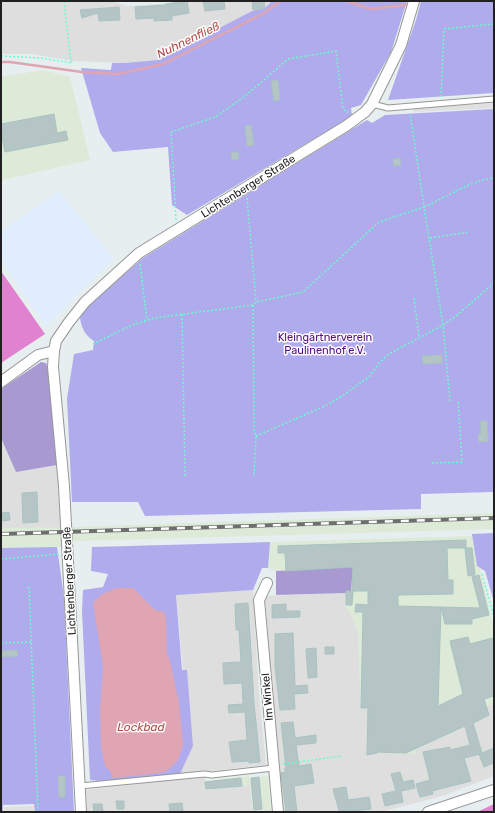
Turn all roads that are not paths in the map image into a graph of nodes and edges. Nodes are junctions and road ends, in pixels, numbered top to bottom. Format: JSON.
{"nodes":[{"id":1,"x":414,"y":1,"type":"edge"},
{"id":2,"x":494,"y":99,"type":"edge"},
{"id":3,"x":372,"y":104,"type":"junction"},
{"id":4,"x":54,"y":351,"type":"junction"},
{"id":5,"x":1,"y":382,"type":"edge"},
{"id":6,"x":267,"y":583,"type":"dead end"},
{"id":7,"x":273,"y":766,"type":"junction"},
{"id":8,"x":80,"y":786,"type":"junction"},
{"id":9,"x":494,"y":790,"type":"edge"},
{"id":10,"x":81,"y":812,"type":"edge"},
{"id":11,"x":278,"y":812,"type":"edge"},
{"id":12,"x":428,"y":812,"type":"edge"}],
"edges":[{"from":1,"to":3,"type":"street","name":"Lichtenberger Straße"},
{"from":2,"to":3,"type":"lane"},
{"from":3,"to":4,"type":"street","name":"Lichtenberger Straße"},
{"from":4,"to":5,"type":"street"},
{"from":4,"to":8,"type":"street","name":"Lichtenberger Straße"},
{"from":6,"to":7,"type":"street","name":"Im Winkel"},
{"from":7,"to":8,"type":"lane"},
{"from":7,"to":11,"type":"street","name":"Im Winkel"},
{"from":8,"to":10,"type":"street","name":"Lichtenberger Straße"},
{"from":9,"to":12,"type":"street"}]}
